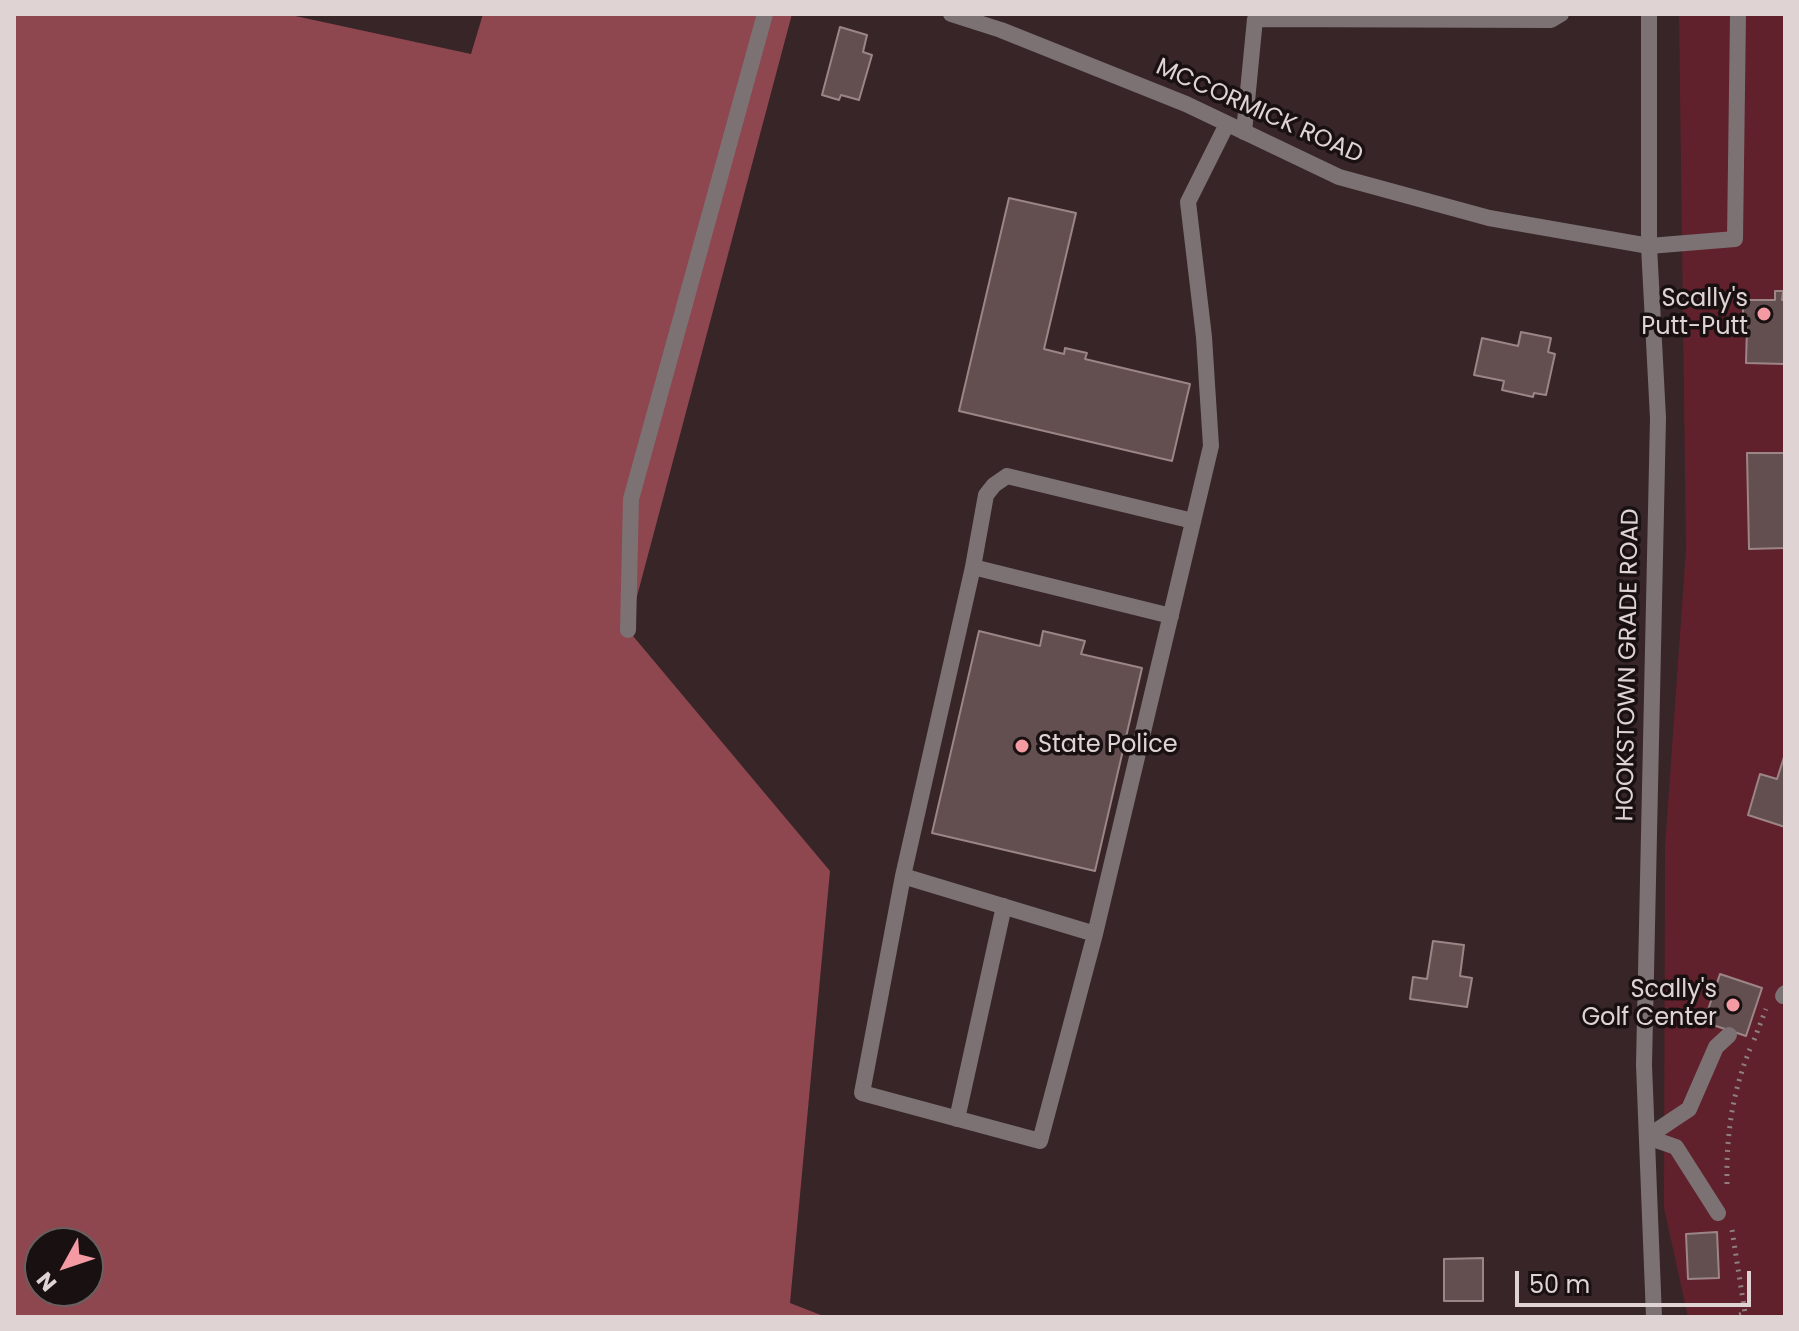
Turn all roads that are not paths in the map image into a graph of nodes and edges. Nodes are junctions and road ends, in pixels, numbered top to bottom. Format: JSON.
{"nodes":[{"id":1,"x":765,"y":14,"type":"edge"},
{"id":2,"x":951,"y":14,"type":"edge"},
{"id":3,"x":1561,"y":14,"type":"edge"},
{"id":4,"x":1649,"y":14,"type":"edge"},
{"id":5,"x":1738,"y":14,"type":"edge"},
{"id":6,"x":1255,"y":16,"type":"edge"},
{"id":7,"x":1227,"y":124,"type":"junction"},
{"id":8,"x":1244,"y":132,"type":"junction"},
{"id":9,"x":1649,"y":246,"type":"junction"},
{"id":10,"x":1193,"y":521,"type":"junction"},
{"id":11,"x":973,"y":567,"type":"junction"},
{"id":12,"x":1171,"y":616,"type":"junction"},
{"id":13,"x":628,"y":630,"type":"dead end"},
{"id":14,"x":903,"y":876,"type":"junction"},
{"id":15,"x":1004,"y":906,"type":"junction"},
{"id":16,"x":1095,"y":934,"type":"junction"},
{"id":17,"x":1729,"y":1035,"type":"dead end"},
{"id":18,"x":957,"y":1119,"type":"junction"},
{"id":19,"x":1647,"y":1137,"type":"junction"},
{"id":20,"x":1724,"y":1215,"type":"road end"},
{"id":21,"x":1654,"y":1317,"type":"edge"}],
"edges":[{"from":1,"to":13,"type":"street"},
{"from":2,"to":7,"type":"street","name":"MCCORMICK ROAD"},
{"from":3,"to":6,"type":"street"},
{"from":4,"to":9,"type":"street","name":"HOOKSTOWN GRADE ROAD"},
{"from":5,"to":9,"type":"street","name":"MCCORMICK ROAD"},
{"from":6,"to":8,"type":"street"},
{"from":7,"to":8,"type":"street","name":"MCCORMICK ROAD"},
{"from":7,"to":10,"type":"street"},
{"from":8,"to":9,"type":"street","name":"MCCORMICK ROAD"},
{"from":9,"to":19,"type":"street","name":"HOOKSTOWN GRADE ROAD"},
{"from":10,"to":11,"type":"street"},
{"from":10,"to":12,"type":"street"},
{"from":11,"to":12,"type":"street"},
{"from":11,"to":14,"type":"street"},
{"from":12,"to":16,"type":"street"},
{"from":14,"to":15,"type":"street"},
{"from":14,"to":18,"type":"street"},
{"from":15,"to":16,"type":"street"},
{"from":15,"to":18,"type":"street"},
{"from":16,"to":18,"type":"street"},
{"from":17,"to":19,"type":"street"},
{"from":19,"to":20,"type":"street"},
{"from":19,"to":21,"type":"street","name":"HOOKSTOWN GRADE ROAD"}]}
